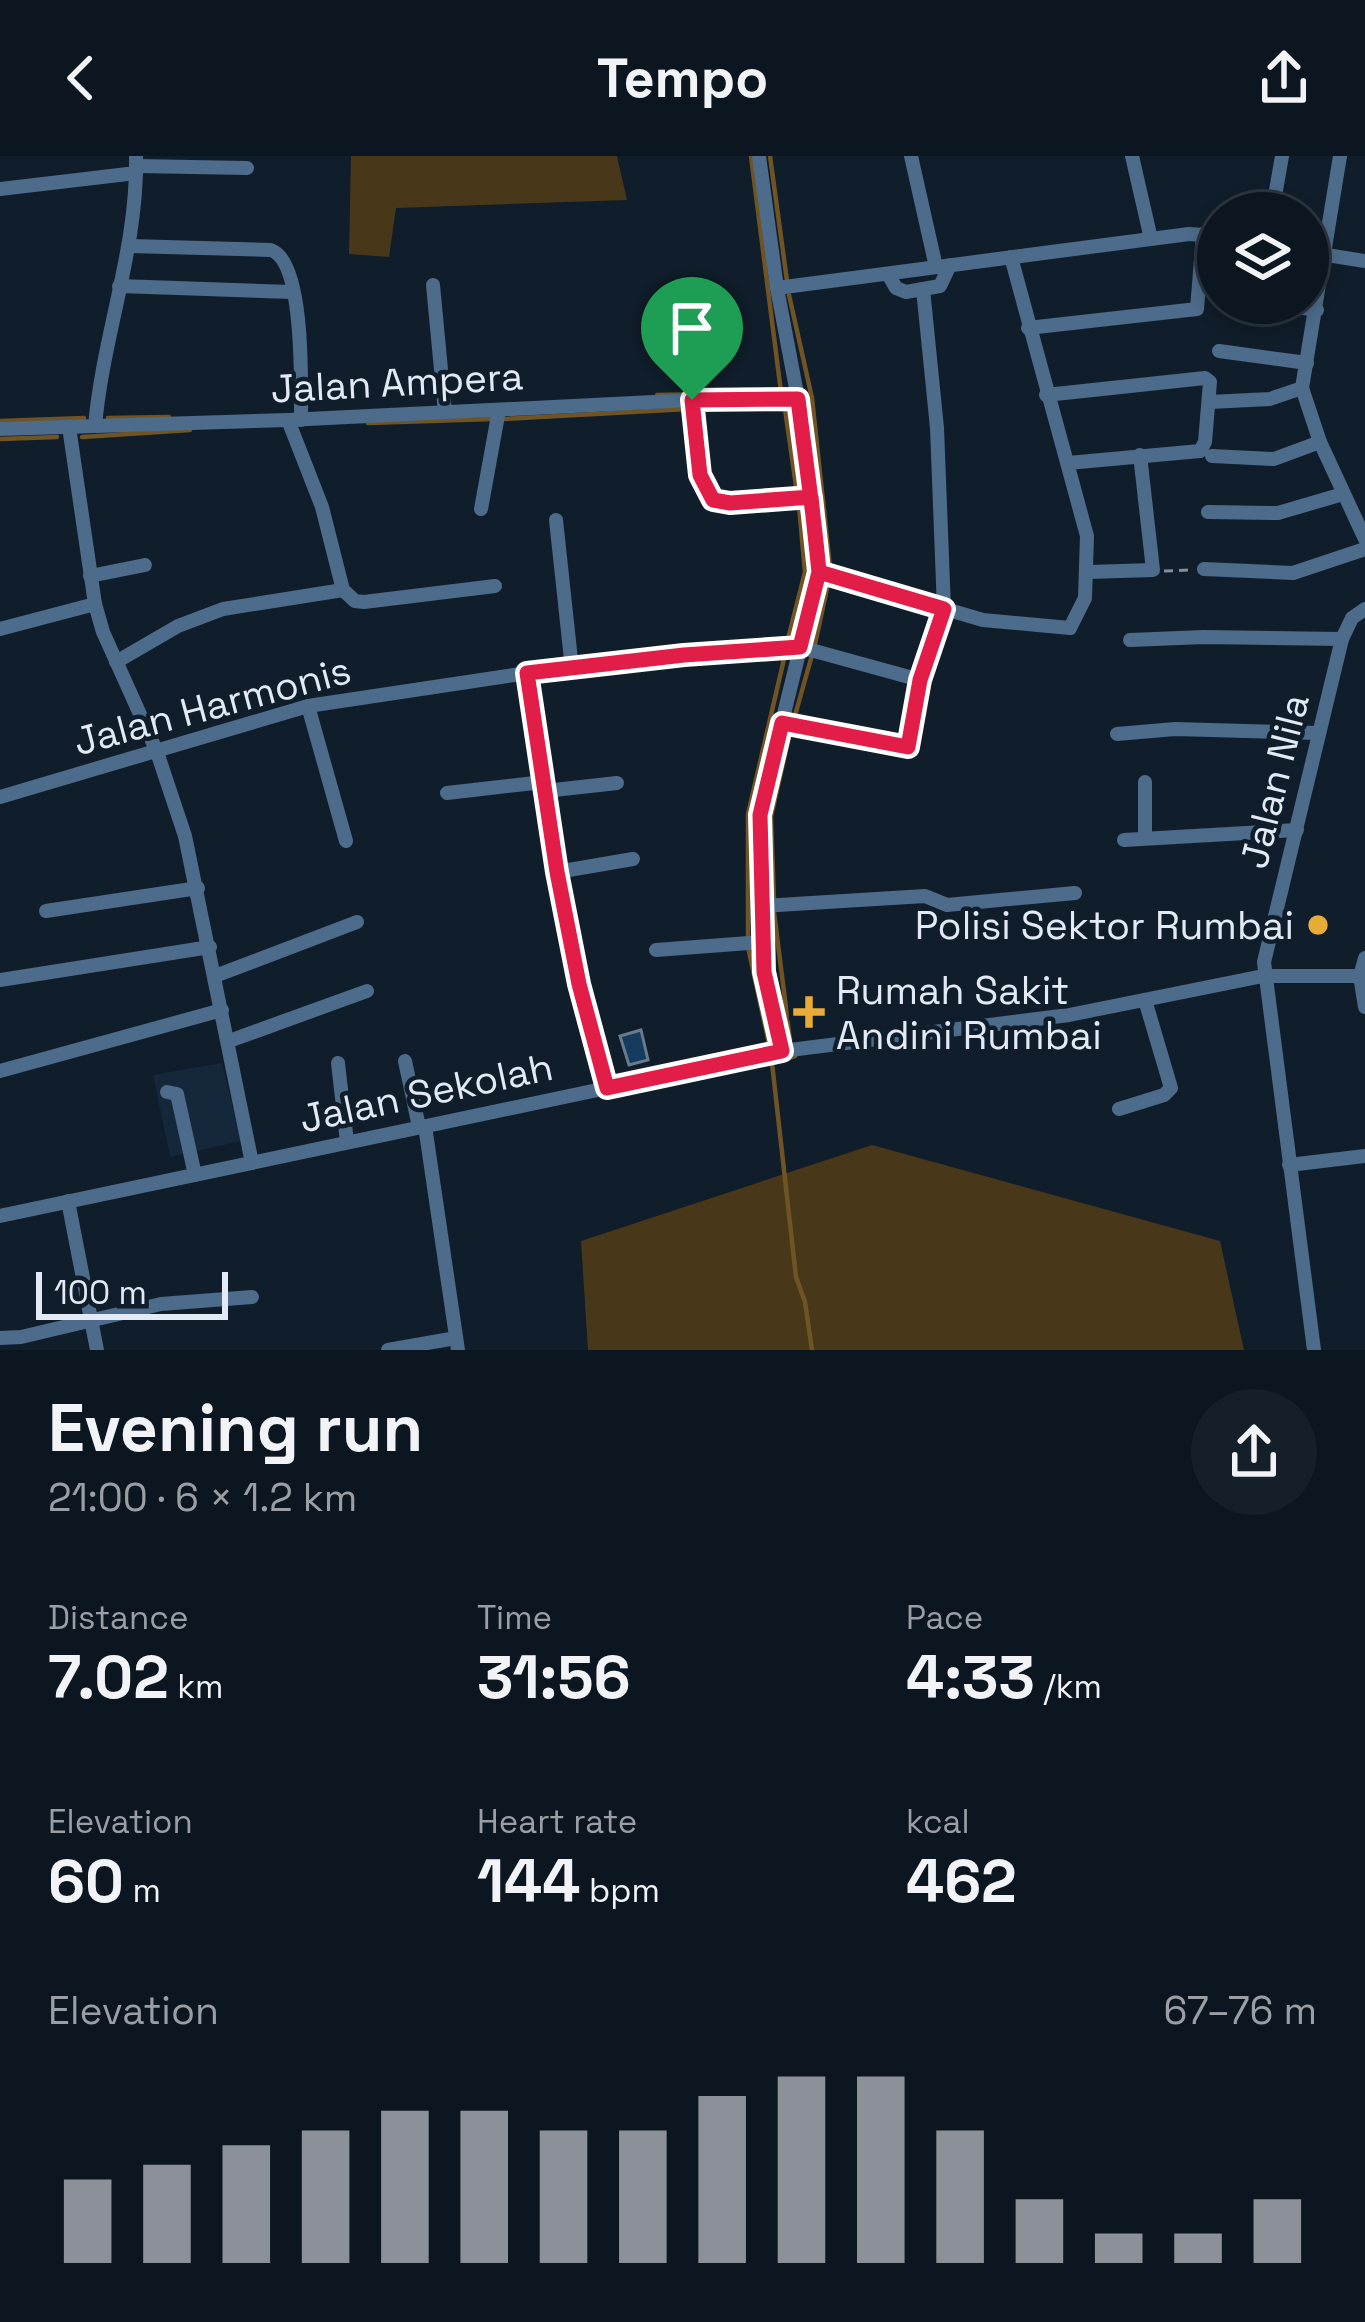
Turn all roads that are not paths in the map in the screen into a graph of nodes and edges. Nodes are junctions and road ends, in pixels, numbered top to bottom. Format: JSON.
{"nodes":[{"id":1,"x":759,"y":156,"type":"edge"},
{"id":2,"x":911,"y":156,"type":"edge"},
{"id":3,"x":1132,"y":156,"type":"edge"},
{"id":4,"x":1282,"y":156,"type":"edge"},
{"id":5,"x":1340,"y":156,"type":"edge"},
{"id":6,"x":136,"y":165,"type":"edge"},
{"id":7,"x":247,"y":168,"type":"dead end"},
{"id":8,"x":0,"y":190,"type":"edge"},
{"id":9,"x":1276,"y":192,"type":"edge"},
{"id":10,"x":1329,"y":224,"type":"edge"},
{"id":11,"x":1197,"y":236,"type":"edge"},
{"id":12,"x":1151,"y":239,"type":"junction"},
{"id":13,"x":130,"y":246,"type":"junction"},
{"id":14,"x":1329,"y":256,"type":"edge"},
{"id":15,"x":1011,"y":257,"type":"junction"},
{"id":16,"x":1365,"y":261,"type":"edge"},
{"id":17,"x":943,"y":266,"type":"junction"},
{"id":18,"x":888,"y":274,"type":"junction"},
{"id":19,"x":434,"y":285,"type":"dead end"},
{"id":20,"x":119,"y":286,"type":"junction"},
{"id":21,"x":777,"y":289,"type":"junction"},
{"id":22,"x":923,"y":289,"type":"junction"},
{"id":23,"x":292,"y":292,"type":"junction"},
{"id":24,"x":1197,"y":308,"type":"edge"},
{"id":25,"x":1314,"y":324,"type":"edge"},
{"id":26,"x":1028,"y":328,"type":"junction"},
{"id":27,"x":1220,"y":351,"type":"dead end"},
{"id":28,"x":1307,"y":363,"type":"junction"},
{"id":29,"x":1302,"y":388,"type":"junction"},
{"id":30,"x":1046,"y":395,"type":"junction"},
{"id":31,"x":798,"y":399,"type":"junction"},
{"id":32,"x":692,"y":400,"type":"junction"},
{"id":33,"x":1210,"y":402,"type":"junction"},
{"id":34,"x":499,"y":410,"type":"junction"},
{"id":35,"x":445,"y":412,"type":"junction"},
{"id":36,"x":294,"y":420,"type":"junction"},
{"id":37,"x":94,"y":426,"type":"junction"},
{"id":38,"x":69,"y":427,"type":"junction"},
{"id":39,"x":0,"y":429,"type":"edge"},
{"id":40,"x":1321,"y":442,"type":"junction"},
{"id":41,"x":1140,"y":455,"type":"junction"},
{"id":42,"x":1212,"y":456,"type":"dead end"},
{"id":43,"x":1068,"y":463,"type":"junction"},
{"id":44,"x":1343,"y":494,"type":"junction"},
{"id":45,"x":811,"y":497,"type":"junction"},
{"id":46,"x":481,"y":509,"type":"dead end"},
{"id":47,"x":1208,"y":512,"type":"dead end"},
{"id":48,"x":556,"y":520,"type":"dead end"},
{"id":49,"x":1365,"y":538,"type":"edge"},
{"id":50,"x":1365,"y":549,"type":"edge"},
{"id":51,"x":145,"y":565,"type":"dead end"},
{"id":52,"x":1204,"y":569,"type":"road end"},
{"id":53,"x":819,"y":572,"type":"junction"},
{"id":54,"x":1089,"y":572,"type":"junction"},
{"id":55,"x":90,"y":576,"type":"junction"},
{"id":56,"x":495,"y":586,"type":"dead end"},
{"id":57,"x":343,"y":590,"type":"junction"},
{"id":58,"x":94,"y":604,"type":"junction"},
{"id":59,"x":944,"y":609,"type":"junction"},
{"id":60,"x":1365,"y":609,"type":"edge"},
{"id":61,"x":0,"y":629,"type":"edge"},
{"id":62,"x":1342,"y":639,"type":"junction"},
{"id":63,"x":1130,"y":640,"type":"dead end"},
{"id":64,"x":800,"y":647,"type":"junction"},
{"id":65,"x":116,"y":662,"type":"junction"},
{"id":66,"x":572,"y":669,"type":"junction"},
{"id":67,"x":527,"y":673,"type":"junction"},
{"id":68,"x":920,"y":680,"type":"junction"},
{"id":69,"x":308,"y":706,"type":"junction"},
{"id":70,"x":782,"y":723,"type":"junction"},
{"id":71,"x":1318,"y":733,"type":"junction"},
{"id":72,"x":1117,"y":734,"type":"dead end"},
{"id":73,"x":157,"y":752,"type":"junction"},
{"id":74,"x":1145,"y":782,"type":"dead end"},
{"id":75,"x":616,"y":783,"type":"dead end"},
{"id":76,"x":544,"y":786,"type":"junction"},
{"id":77,"x":447,"y":793,"type":"dead end"},
{"id":78,"x":0,"y":797,"type":"edge"},
{"id":79,"x":1298,"y":830,"type":"junction"},
{"id":80,"x":1145,"y":838,"type":"junction"},
{"id":81,"x":1124,"y":840,"type":"dead end"},
{"id":82,"x":346,"y":842,"type":"dead end"},
{"id":83,"x":633,"y":859,"type":"dead end"},
{"id":84,"x":557,"y":872,"type":"junction"},
{"id":85,"x":198,"y":888,"type":"junction"},
{"id":86,"x":1075,"y":893,"type":"dead end"},
{"id":87,"x":761,"y":906,"type":"junction"},
{"id":88,"x":46,"y":911,"type":"dead end"},
{"id":89,"x":357,"y":922,"type":"dead end"},
{"id":90,"x":762,"y":942,"type":"junction"},
{"id":91,"x":210,"y":947,"type":"junction"},
{"id":92,"x":656,"y":950,"type":"dead end"},
{"id":93,"x":1365,"y":958,"type":"edge"},
{"id":94,"x":215,"y":976,"type":"junction"},
{"id":95,"x":1263,"y":976,"type":"junction"},
{"id":96,"x":1363,"y":976,"type":"edge"},
{"id":97,"x":0,"y":980,"type":"edge"},
{"id":98,"x":367,"y":991,"type":"dead end"},
{"id":99,"x":1145,"y":1000,"type":"junction"},
{"id":100,"x":1365,"y":1006,"type":"edge"},
{"id":101,"x":222,"y":1010,"type":"junction"},
{"id":102,"x":230,"y":1041,"type":"junction"},
{"id":103,"x":782,"y":1051,"type":"junction"},
{"id":104,"x":405,"y":1061,"type":"dead end"},
{"id":105,"x":338,"y":1063,"type":"dead end"},
{"id":106,"x":0,"y":1071,"type":"edge"},
{"id":107,"x":607,"y":1088,"type":"junction"},
{"id":108,"x":167,"y":1092,"type":"dead end"},
{"id":109,"x":1119,"y":1109,"type":"dead end"},
{"id":110,"x":422,"y":1127,"type":"junction"},
{"id":111,"x":347,"y":1142,"type":"junction"},
{"id":112,"x":1365,"y":1156,"type":"edge"},
{"id":113,"x":252,"y":1162,"type":"junction"},
{"id":114,"x":1289,"y":1165,"type":"junction"},
{"id":115,"x":195,"y":1174,"type":"junction"},
{"id":116,"x":68,"y":1201,"type":"junction"},
{"id":117,"x":0,"y":1216,"type":"edge"},
{"id":118,"x":252,"y":1297,"type":"dead end"},
{"id":119,"x":92,"y":1319,"type":"junction"},
{"id":120,"x":0,"y":1338,"type":"edge"},
{"id":121,"x":457,"y":1344,"type":"edge"},
{"id":122,"x":97,"y":1350,"type":"edge"},
{"id":123,"x":388,"y":1350,"type":"edge"},
{"id":124,"x":1314,"y":1350,"type":"edge"}],
"edges":[{"from":1,"to":21,"type":"street"},
{"from":2,"to":17,"type":"street"},
{"from":3,"to":12,"type":"street"},
{"from":4,"to":9,"type":"street"},
{"from":5,"to":10,"type":"street"},
{"from":6,"to":7,"type":"street"},
{"from":6,"to":8,"type":"street"},
{"from":6,"to":13,"type":"street"},
{"from":11,"to":12,"type":"street"},
{"from":12,"to":15,"type":"street"},
{"from":13,"to":20,"type":"street"},
{"from":13,"to":23,"type":"street"},
{"from":14,"to":16,"type":"street"},
{"from":15,"to":17,"type":"street"},
{"from":15,"to":26,"type":"street"},
{"from":17,"to":18,"type":"street"},
{"from":17,"to":22,"type":"street"},
{"from":18,"to":21,"type":"street"},
{"from":18,"to":22,"type":"street"},
{"from":19,"to":35,"type":"street"},
{"from":20,"to":23,"type":"street"},
{"from":20,"to":37,"type":"street"},
{"from":21,"to":31,"type":"street"},
{"from":22,"to":59,"type":"street"},
{"from":23,"to":36,"type":"street"},
{"from":24,"to":26,"type":"street"},
{"from":25,"to":28,"type":"street"},
{"from":26,"to":30,"type":"street"},
{"from":27,"to":28,"type":"street"},
{"from":28,"to":29,"type":"street"},
{"from":29,"to":33,"type":"street"},
{"from":29,"to":40,"type":"street"},
{"from":30,"to":33,"type":"street"},
{"from":30,"to":43,"type":"street"},
{"from":31,"to":32,"type":"street","name":"Jalan Ampera"},
{"from":31,"to":45,"type":"street"},
{"from":32,"to":34,"type":"street","name":"Jalan Ampera"},
{"from":32,"to":45,"type":"street"},
{"from":33,"to":41,"type":"street"},
{"from":34,"to":35,"type":"street","name":"Jalan Ampera"},
{"from":34,"to":46,"type":"street"},
{"from":35,"to":36,"type":"street","name":"Jalan Ampera"},
{"from":36,"to":37,"type":"street","name":"Jalan Ampera"},
{"from":36,"to":57,"type":"street"},
{"from":37,"to":38,"type":"street","name":"Jalan Ampera"},
{"from":38,"to":39,"type":"street","name":"Jalan Ampera"},
{"from":38,"to":55,"type":"street"},
{"from":40,"to":42,"type":"street"},
{"from":40,"to":44,"type":"street"},
{"from":41,"to":43,"type":"street"},
{"from":41,"to":54,"type":"street"},
{"from":43,"to":54,"type":"street"},
{"from":44,"to":47,"type":"street"},
{"from":44,"to":49,"type":"street"},
{"from":45,"to":53,"type":"street"},
{"from":48,"to":66,"type":"street"},
{"from":50,"to":52,"type":"street"},
{"from":51,"to":55,"type":"street"},
{"from":53,"to":59,"type":"street"},
{"from":53,"to":64,"type":"street"},
{"from":54,"to":59,"type":"street"},
{"from":55,"to":58,"type":"street"},
{"from":56,"to":57,"type":"street"},
{"from":57,"to":65,"type":"street"},
{"from":58,"to":61,"type":"street"},
{"from":58,"to":65,"type":"street"},
{"from":59,"to":68,"type":"street"},
{"from":60,"to":62,"type":"street","name":"Jalan Nila"},
{"from":62,"to":63,"type":"street"},
{"from":62,"to":71,"type":"street","name":"Jalan Nila"},
{"from":64,"to":66,"type":"street","name":"Jalan Harmonis"},
{"from":64,"to":68,"type":"street","name":"Jalan Harmonis"},
{"from":64,"to":70,"type":"street"},
{"from":65,"to":73,"type":"street"},
{"from":66,"to":67,"type":"street","name":"Jalan Harmonis"},
{"from":67,"to":69,"type":"street","name":"Jalan Harmonis"},
{"from":67,"to":76,"type":"street"},
{"from":68,"to":70,"type":"street"},
{"from":69,"to":73,"type":"street","name":"Jalan Harmonis"},
{"from":69,"to":82,"type":"street"},
{"from":70,"to":87,"type":"street"},
{"from":71,"to":72,"type":"street"},
{"from":71,"to":79,"type":"street","name":"Jalan Nila"},
{"from":73,"to":78,"type":"street","name":"Jalan Harmonis"},
{"from":73,"to":85,"type":"street"},
{"from":74,"to":80,"type":"street"},
{"from":75,"to":76,"type":"street"},
{"from":76,"to":77,"type":"street"},
{"from":76,"to":84,"type":"street"},
{"from":79,"to":80,"type":"street"},
{"from":79,"to":95,"type":"street","name":"Jalan Nila"},
{"from":80,"to":81,"type":"street"},
{"from":83,"to":84,"type":"street"},
{"from":84,"to":107,"type":"street"},
{"from":85,"to":88,"type":"street"},
{"from":85,"to":91,"type":"street"},
{"from":86,"to":87,"type":"street"},
{"from":87,"to":90,"type":"street"},
{"from":89,"to":94,"type":"street"},
{"from":90,"to":92,"type":"street"},
{"from":90,"to":103,"type":"street"},
{"from":91,"to":94,"type":"street"},
{"from":91,"to":97,"type":"street"},
{"from":93,"to":96,"type":"street"},
{"from":94,"to":101,"type":"street"},
{"from":95,"to":96,"type":"street","name":"Jalan Sekolah"},
{"from":95,"to":99,"type":"street","name":"Jalan Sekolah"},
{"from":95,"to":114,"type":"street","name":"Jalan Nila"},
{"from":96,"to":100,"type":"street"},
{"from":98,"to":102,"type":"street"},
{"from":99,"to":103,"type":"street","name":"Jalan Sekolah"},
{"from":99,"to":109,"type":"street"},
{"from":101,"to":102,"type":"street"},
{"from":101,"to":106,"type":"street"},
{"from":102,"to":113,"type":"street"},
{"from":103,"to":107,"type":"street","name":"Jalan Sekolah"},
{"from":104,"to":110,"type":"street"},
{"from":105,"to":111,"type":"street"},
{"from":107,"to":110,"type":"street","name":"Jalan Sekolah"},
{"from":108,"to":115,"type":"street"},
{"from":110,"to":111,"type":"street","name":"Jalan Sekolah"},
{"from":110,"to":121,"type":"street"},
{"from":111,"to":113,"type":"street","name":"Jalan Sekolah"},
{"from":112,"to":114,"type":"street"},
{"from":113,"to":115,"type":"street","name":"Jalan Sekolah"},
{"from":114,"to":124,"type":"street","name":"Jalan Nila"},
{"from":115,"to":116,"type":"street","name":"Jalan Sekolah"},
{"from":116,"to":117,"type":"street","name":"Jalan Sekolah"},
{"from":116,"to":119,"type":"street"},
{"from":118,"to":119,"type":"street"},
{"from":119,"to":120,"type":"street"},
{"from":119,"to":122,"type":"street"},
{"from":121,"to":123,"type":"street"}]}
